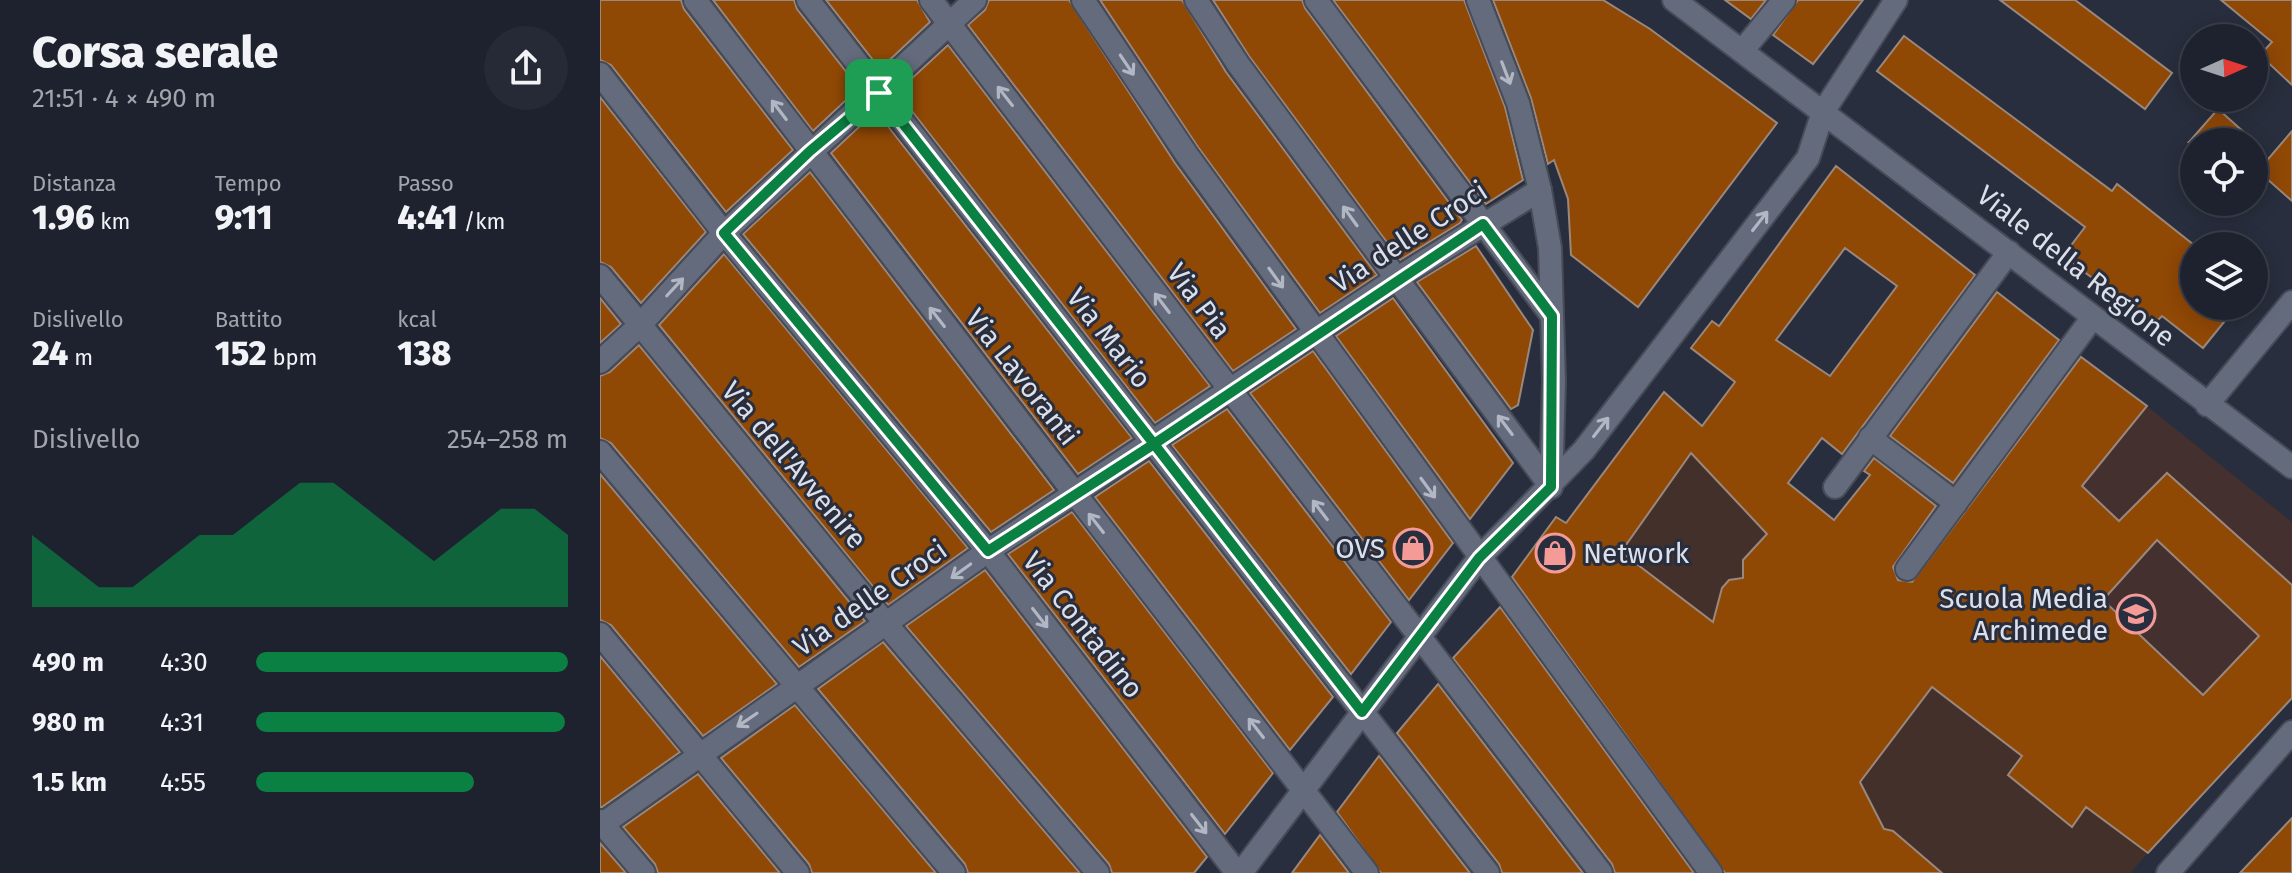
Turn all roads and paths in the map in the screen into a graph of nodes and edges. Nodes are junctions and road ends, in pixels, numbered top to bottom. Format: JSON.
{"nodes":[{"id":1,"x":695,"y":0,"type":"edge"},
{"id":2,"x":808,"y":0,"type":"edge"},
{"id":3,"x":931,"y":0,"type":"edge"},
{"id":4,"x":975,"y":0,"type":"edge"},
{"id":5,"x":1083,"y":0,"type":"edge"},
{"id":6,"x":1196,"y":0,"type":"edge"},
{"id":7,"x":1316,"y":0,"type":"edge"},
{"id":8,"x":1478,"y":0,"type":"edge"},
{"id":9,"x":1674,"y":0,"type":"edge"},
{"id":10,"x":1784,"y":0,"type":"edge"},
{"id":11,"x":1896,"y":0,"type":"edge"},
{"id":12,"x":950,"y":25,"type":"junction"},
{"id":13,"x":1743,"y":50,"type":"junction"},
{"id":14,"x":600,"y":74,"type":"edge"},
{"id":15,"x":879,"y":93,"type":"junction"},
{"id":16,"x":1823,"y":112,"type":"junction"},
{"id":17,"x":810,"y":151,"type":"junction"},
{"id":18,"x":1540,"y":190,"type":"junction"},
{"id":19,"x":1483,"y":224,"type":"junction"},
{"id":20,"x":724,"y":233,"type":"junction"},
{"id":21,"x":2009,"y":252,"type":"junction"},
{"id":22,"x":600,"y":276,"type":"edge"},
{"id":23,"x":1396,"y":279,"type":"junction"},
{"id":24,"x":2292,"y":302,"type":"edge"},
{"id":25,"x":1552,"y":316,"type":"junction"},
{"id":26,"x":2093,"y":317,"type":"junction"},
{"id":27,"x":640,"y":325,"type":"junction"},
{"id":28,"x":1316,"y":334,"type":"junction"},
{"id":29,"x":600,"y":362,"type":"edge"},
{"id":30,"x":1229,"y":390,"type":"junction"},
{"id":31,"x":2207,"y":405,"type":"junction"},
{"id":32,"x":1870,"y":438,"type":"junction"},
{"id":33,"x":1154,"y":444,"type":"junction"},
{"id":34,"x":600,"y":452,"type":"edge"},
{"id":35,"x":2292,"y":467,"type":"edge"},
{"id":36,"x":1551,"y":487,"type":"junction"},
{"id":37,"x":1835,"y":487,"type":"dead end"},
{"id":38,"x":1075,"y":495,"type":"junction"},
{"id":39,"x":1956,"y":503,"type":"junction"},
{"id":40,"x":988,"y":551,"type":"junction"},
{"id":41,"x":1479,"y":558,"type":"junction"},
{"id":42,"x":1907,"y":569,"type":"dead end"},
{"id":43,"x":887,"y":625,"type":"junction"},
{"id":44,"x":600,"y":634,"type":"edge"},
{"id":45,"x":1418,"y":639,"type":"junction"},
{"id":46,"x":797,"y":686,"type":"junction"},
{"id":47,"x":1362,"y":712,"type":"junction"},
{"id":48,"x":2292,"y":732,"type":"edge"},
{"id":49,"x":700,"y":752,"type":"junction"},
{"id":50,"x":1303,"y":790,"type":"junction"},
{"id":51,"x":601,"y":824,"type":"edge"},
{"id":52,"x":644,"y":873,"type":"edge"},
{"id":53,"x":798,"y":873,"type":"edge"},
{"id":54,"x":954,"y":873,"type":"edge"},
{"id":55,"x":1098,"y":873,"type":"edge"},
{"id":56,"x":1239,"y":873,"type":"edge"},
{"id":57,"x":1367,"y":873,"type":"edge"},
{"id":58,"x":1488,"y":873,"type":"edge"},
{"id":59,"x":1601,"y":873,"type":"edge"},
{"id":60,"x":1711,"y":873,"type":"edge"},
{"id":61,"x":2168,"y":873,"type":"edge"}],
"edges":[{"from":17,"to":1,"type":"street","name":"Via Lavoranti","one_way":true},
{"from":2,"to":15,"type":"street","name":"Via Mario"},
{"from":3,"to":12,"type":"street","name":"Via Pia"},
{"from":4,"to":12,"type":"street"},
{"from":5,"to":28,"type":"street","one_way":true},
{"from":23,"to":6,"type":"street","one_way":true},
{"from":7,"to":19,"type":"street"},
{"from":8,"to":18,"type":"street","one_way":true},
{"from":9,"to":13,"type":"street","name":"Viale della Regione"},
{"from":10,"to":13,"type":"street"},
{"from":11,"to":16,"type":"street"},
{"from":12,"to":15,"type":"street"},
{"from":30,"to":12,"type":"street","name":"Via Pia","one_way":true},
{"from":13,"to":16,"type":"street","name":"Viale della Regione"},
{"from":14,"to":20,"type":"street","name":"Via Contadino"},
{"from":15,"to":17,"type":"street"},
{"from":15,"to":33,"type":"street","name":"Via Mario"},
{"from":16,"to":21,"type":"street","name":"Viale della Regione"},
{"from":36,"to":16,"type":"street","one_way":true},
{"from":17,"to":20,"type":"street"},
{"from":38,"to":17,"type":"street","name":"Via Lavoranti","one_way":true},
{"from":18,"to":19,"type":"street","name":"Via delle Croci"},
{"from":18,"to":25,"type":"street"},
{"from":19,"to":23,"type":"street","name":"Via delle Croci"},
{"from":19,"to":25,"type":"street"},
{"from":27,"to":20,"type":"street","one_way":true},
{"from":20,"to":40,"type":"street","name":"Via Contadino"},
{"from":21,"to":26,"type":"street","name":"Viale della Regione"},
{"from":21,"to":32,"type":"street"},
{"from":22,"to":27,"type":"street","name":"Via dell'Avvenire"},
{"from":23,"to":28,"type":"street","name":"Via delle Croci"},
{"from":36,"to":23,"type":"street","one_way":true},
{"from":24,"to":31,"type":"street"},
{"from":25,"to":36,"type":"street"},
{"from":26,"to":31,"type":"street","name":"Viale della Regione"},
{"from":26,"to":39,"type":"street"},
{"from":27,"to":29,"type":"street"},
{"from":27,"to":43,"type":"street","name":"Via dell'Avvenire"},
{"from":28,"to":30,"type":"street","name":"Via delle Croci"},
{"from":28,"to":41,"type":"street","one_way":true},
{"from":30,"to":33,"type":"street","name":"Via delle Croci"},
{"from":45,"to":30,"type":"street","name":"Via Pia","one_way":true},
{"from":31,"to":35,"type":"street","name":"Viale della Regione"},
{"from":32,"to":37,"type":"street"},
{"from":32,"to":39,"type":"street"},
{"from":33,"to":38,"type":"street","name":"Via delle Croci"},
{"from":33,"to":47,"type":"street","name":"Via Mario"},
{"from":34,"to":46,"type":"street"},
{"from":36,"to":41,"type":"street"},
{"from":38,"to":40,"type":"street","name":"Via delle Croci"},
{"from":50,"to":38,"type":"street","name":"Via Lavoranti","one_way":true},
{"from":39,"to":42,"type":"street"},
{"from":40,"to":43,"type":"street","name":"Via delle Croci","one_way":true},
{"from":40,"to":56,"type":"street","name":"Via Contadino","one_way":true},
{"from":41,"to":45,"type":"street"},
{"from":41,"to":60,"type":"street"},
{"from":43,"to":46,"type":"street","name":"Via delle Croci"},
{"from":43,"to":55,"type":"street","name":"Via dell'Avvenire"},
{"from":44,"to":49,"type":"street"},
{"from":45,"to":47,"type":"street"},
{"from":45,"to":59,"type":"street","name":"Via Pia"},
{"from":46,"to":49,"type":"street","name":"Via delle Croci","one_way":true},
{"from":46,"to":54,"type":"street"},
{"from":47,"to":50,"type":"street"},
{"from":47,"to":58,"type":"street","name":"Via Mario"},
{"from":48,"to":61,"type":"street"},
{"from":49,"to":51,"type":"street","name":"Via delle Croci"},
{"from":49,"to":53,"type":"street"},
{"from":50,"to":56,"type":"street"},
{"from":50,"to":57,"type":"street","name":"Via Lavoranti"},
{"from":51,"to":52,"type":"street"}]}
